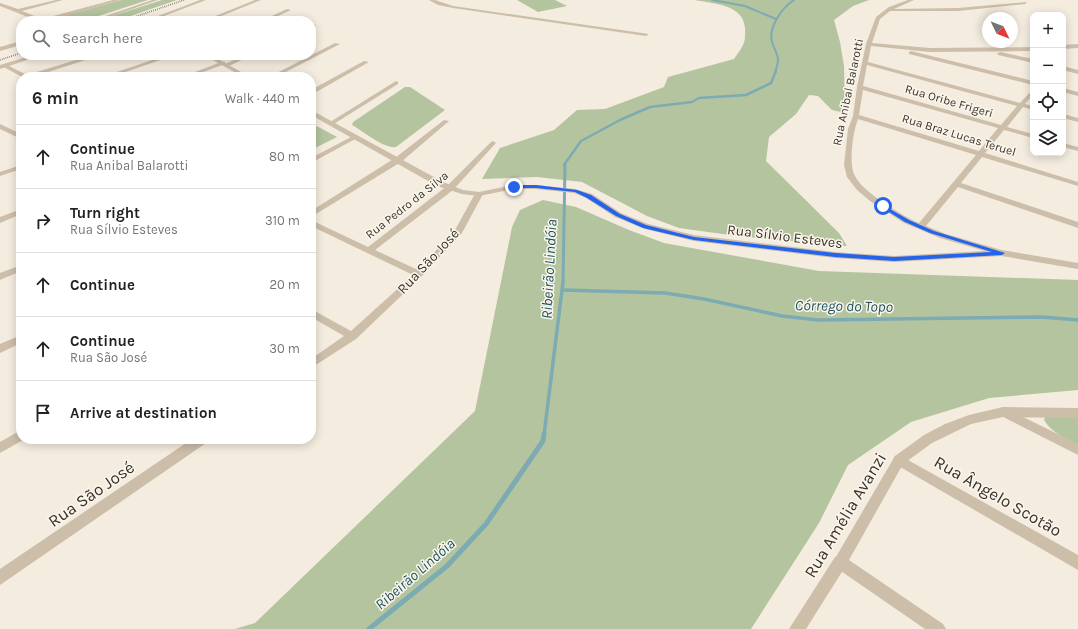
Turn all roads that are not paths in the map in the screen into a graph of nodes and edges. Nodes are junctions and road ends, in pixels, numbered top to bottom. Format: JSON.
{"nodes":[{"id":1,"x":61,"y":0,"type":"edge"},
{"id":2,"x":118,"y":0,"type":"edge"},
{"id":3,"x":156,"y":0,"type":"edge"},
{"id":4,"x":204,"y":0,"type":"edge"},
{"id":5,"x":259,"y":0,"type":"edge"},
{"id":6,"x":431,"y":0,"type":"edge"},
{"id":7,"x":912,"y":0,"type":"edge"},
{"id":8,"x":1025,"y":3,"type":"dead end"},
{"id":9,"x":0,"y":4,"type":"edge"},
{"id":10,"x":288,"y":10,"type":"dead end"},
{"id":11,"x":887,"y":10,"type":"junction"},
{"id":12,"x":17,"y":11,"type":"junction"},
{"id":13,"x":30,"y":16,"type":"edge"},
{"id":14,"x":60,"y":16,"type":"edge"},
{"id":15,"x":108,"y":16,"type":"edge"},
{"id":16,"x":161,"y":16,"type":"edge"},
{"id":17,"x":218,"y":16,"type":"edge"},
{"id":18,"x":274,"y":16,"type":"edge"},
{"id":19,"x":646,"y":34,"type":"dead end"},
{"id":20,"x":16,"y":44,"type":"edge"},
{"id":21,"x":337,"y":44,"type":"dead end"},
{"id":22,"x":869,"y":44,"type":"junction"},
{"id":23,"x":1078,"y":46,"type":"edge"},
{"id":24,"x":1066,"y":47,"type":"edge"},
{"id":25,"x":892,"y":48,"type":"junction"},
{"id":26,"x":0,"y":49,"type":"edge"},
{"id":27,"x":1030,"y":49,"type":"edge"},
{"id":28,"x":987,"y":50,"type":"junction"},
{"id":29,"x":316,"y":55,"type":"edge"},
{"id":30,"x":23,"y":60,"type":"edge"},
{"id":31,"x":82,"y":60,"type":"edge"},
{"id":32,"x":157,"y":60,"type":"edge"},
{"id":33,"x":217,"y":60,"type":"edge"},
{"id":34,"x":236,"y":60,"type":"edge"},
{"id":35,"x":305,"y":60,"type":"edge"},
{"id":36,"x":1030,"y":60,"type":"edge"},
{"id":37,"x":366,"y":62,"type":"dead end"},
{"id":38,"x":865,"y":63,"type":"junction"},
{"id":39,"x":225,"y":64,"type":"junction"},
{"id":40,"x":3,"y":66,"type":"edge"},
{"id":41,"x":1066,"y":69,"type":"edge"},
{"id":42,"x":16,"y":72,"type":"edge"},
{"id":43,"x":43,"y":72,"type":"edge"},
{"id":44,"x":120,"y":72,"type":"edge"},
{"id":45,"x":200,"y":72,"type":"edge"},
{"id":46,"x":239,"y":72,"type":"edge"},
{"id":47,"x":282,"y":72,"type":"edge"},
{"id":48,"x":1078,"y":72,"type":"edge"},
{"id":49,"x":1066,"y":74,"type":"edge"},
{"id":50,"x":1030,"y":82,"type":"edge"},
{"id":51,"x":396,"y":83,"type":"dead end"},
{"id":52,"x":860,"y":87,"type":"junction"},
{"id":53,"x":316,"y":90,"type":"edge"},
{"id":54,"x":1066,"y":91,"type":"edge"},
{"id":55,"x":1030,"y":94,"type":"edge"},
{"id":56,"x":1078,"y":94,"type":"edge"},
{"id":57,"x":1021,"y":104,"type":"junction"},
{"id":58,"x":1030,"y":107,"type":"edge"},
{"id":59,"x":316,"y":115,"type":"edge"},
{"id":60,"x":856,"y":116,"type":"junction"},
{"id":61,"x":1066,"y":117,"type":"edge"},
{"id":62,"x":1078,"y":120,"type":"edge"},
{"id":63,"x":446,"y":121,"type":"dead end"},
{"id":64,"x":330,"y":124,"type":"junction"},
{"id":65,"x":0,"y":126,"type":"edge"},
{"id":66,"x":1003,"y":128,"type":"junction"},
{"id":67,"x":11,"y":131,"type":"junction"},
{"id":68,"x":16,"y":134,"type":"edge"},
{"id":69,"x":0,"y":135,"type":"edge"},
{"id":70,"x":1030,"y":135,"type":"edge"},
{"id":71,"x":355,"y":137,"type":"junction"},
{"id":72,"x":494,"y":143,"type":"dead end"},
{"id":73,"x":1066,"y":146,"type":"edge"},
{"id":74,"x":1078,"y":149,"type":"edge"},
{"id":75,"x":982,"y":153,"type":"junction"},
{"id":76,"x":316,"y":158,"type":"edge"},
{"id":77,"x":398,"y":160,"type":"junction"},
{"id":78,"x":16,"y":169,"type":"edge"},
{"id":79,"x":0,"y":174,"type":"edge"},
{"id":80,"x":957,"y":184,"type":"junction"},
{"id":81,"x":1078,"y":184,"type":"edge"},
{"id":82,"x":450,"y":188,"type":"junction"},
{"id":83,"x":479,"y":194,"type":"junction"},
{"id":84,"x":316,"y":212,"type":"edge"},
{"id":85,"x":16,"y":213,"type":"edge"},
{"id":86,"x":0,"y":220,"type":"edge"},
{"id":87,"x":316,"y":225,"type":"edge"},
{"id":88,"x":1078,"y":225,"type":"edge"},
{"id":89,"x":920,"y":227,"type":"junction"},
{"id":90,"x":368,"y":250,"type":"junction"},
{"id":91,"x":1002,"y":253,"type":"junction"},
{"id":92,"x":1078,"y":266,"type":"edge"},
{"id":93,"x":16,"y":270,"type":"edge"},
{"id":94,"x":419,"y":274,"type":"junction"},
{"id":95,"x":0,"y":278,"type":"edge"},
{"id":96,"x":316,"y":315,"type":"edge"},
{"id":97,"x":352,"y":336,"type":"junction"},
{"id":98,"x":16,"y":341,"type":"edge"},
{"id":99,"x":0,"y":349,"type":"edge"},
{"id":100,"x":316,"y":361,"type":"edge"},
{"id":101,"x":1003,"y":412,"type":"junction"},
{"id":102,"x":1078,"y":413,"type":"edge"},
{"id":103,"x":16,"y":438,"type":"edge"},
{"id":104,"x":195,"y":444,"type":"edge"},
{"id":105,"x":0,"y":448,"type":"edge"},
{"id":106,"x":1078,"y":450,"type":"edge"},
{"id":107,"x":899,"y":460,"type":"junction"},
{"id":108,"x":840,"y":562,"type":"junction"},
{"id":109,"x":1078,"y":563,"type":"edge"},
{"id":110,"x":0,"y":578,"type":"edge"},
{"id":111,"x":797,"y":629,"type":"edge"},
{"id":112,"x":938,"y":629,"type":"edge"}],
"edges":[{"from":1,"to":12,"type":"street"},
{"from":2,"to":14,"type":"street"},
{"from":3,"to":15,"type":"street"},
{"from":4,"to":16,"type":"street"},
{"from":5,"to":17,"type":"street"},
{"from":6,"to":19,"type":"street"},
{"from":7,"to":11,"type":"street"},
{"from":8,"to":11,"type":"street"},
{"from":9,"to":12,"type":"street"},
{"from":10,"to":18,"type":"street"},
{"from":11,"to":22,"type":"street","name":"Rua Anibal Balarotti"},
{"from":12,"to":13,"type":"street"},
{"from":20,"to":26,"type":"street"},
{"from":21,"to":29,"type":"street"},
{"from":22,"to":25,"type":"street"},
{"from":22,"to":38,"type":"street","name":"Rua Anibal Balarotti"},
{"from":23,"to":24,"type":"street"},
{"from":25,"to":28,"type":"street"},
{"from":25,"to":50,"type":"street"},
{"from":27,"to":28,"type":"street"},
{"from":28,"to":36,"type":"street"},
{"from":30,"to":40,"type":"street"},
{"from":31,"to":43,"type":"street"},
{"from":32,"to":44,"type":"street"},
{"from":33,"to":39,"type":"street"},
{"from":34,"to":39,"type":"street"},
{"from":35,"to":47,"type":"street"},
{"from":37,"to":53,"type":"street"},
{"from":38,"to":52,"type":"street","name":"Rua Anibal Balarotti"},
{"from":38,"to":57,"type":"street"},
{"from":39,"to":45,"type":"street"},
{"from":39,"to":46,"type":"street"},
{"from":40,"to":42,"type":"street"},
{"from":41,"to":48,"type":"street"},
{"from":48,"to":49,"type":"street"},
{"from":51,"to":64,"type":"street"},
{"from":52,"to":60,"type":"street","name":"Rua Anibal Balarotti"},
{"from":52,"to":66,"type":"street","name":"Rua Oribe Frigeri"},
{"from":54,"to":56,"type":"street"},
{"from":55,"to":57,"type":"street"},
{"from":57,"to":58,"type":"street"},
{"from":57,"to":66,"type":"street"},
{"from":59,"to":64,"type":"street"},
{"from":60,"to":75,"type":"street","name":"Rua Braz Lucas Teruel"},
{"from":60,"to":89,"type":"street","name":"Rua Anibal Balarotti"},
{"from":61,"to":62,"type":"street"},
{"from":63,"to":77,"type":"street"},
{"from":64,"to":71,"type":"street"},
{"from":65,"to":67,"type":"street"},
{"from":66,"to":70,"type":"street","name":"Rua Oribe Frigeri"},
{"from":66,"to":75,"type":"street"},
{"from":67,"to":68,"type":"street"},
{"from":67,"to":69,"type":"street"},
{"from":71,"to":76,"type":"street"},
{"from":71,"to":77,"type":"street"},
{"from":72,"to":82,"type":"street","name":"Rua Pedro da Silva"},
{"from":73,"to":74,"type":"street"},
{"from":75,"to":80,"type":"street"},
{"from":75,"to":81,"type":"street","name":"Rua Braz Lucas Teruel"},
{"from":77,"to":82,"type":"street"},
{"from":77,"to":84,"type":"street"},
{"from":78,"to":79,"type":"street"},
{"from":80,"to":88,"type":"street"},
{"from":80,"to":89,"type":"street"},
{"from":82,"to":83,"type":"street"},
{"from":82,"to":90,"type":"street","name":"Rua Pedro da Silva"},
{"from":83,"to":91,"type":"street","name":"Rua Sílvio Esteves"},
{"from":83,"to":94,"type":"street","name":"Rua São José"},
{"from":85,"to":86,"type":"street"},
{"from":87,"to":90,"type":"street"},
{"from":89,"to":91,"type":"street","name":"Rua Anibal Balarotti"},
{"from":90,"to":94,"type":"street"},
{"from":91,"to":92,"type":"street","name":"Rua Anibal Balarotti"},
{"from":93,"to":95,"type":"street"},
{"from":94,"to":97,"type":"street","name":"Rua São José"},
{"from":96,"to":97,"type":"street"},
{"from":97,"to":100,"type":"street","name":"Rua São José"},
{"from":98,"to":99,"type":"street"},
{"from":101,"to":102,"type":"street","name":"Rua Amélia Avanzi"},
{"from":101,"to":106,"type":"street"},
{"from":101,"to":107,"type":"street","name":"Rua Amélia Avanzi"},
{"from":103,"to":105,"type":"street"},
{"from":104,"to":110,"type":"street","name":"Rua São José"},
{"from":107,"to":108,"type":"street","name":"Rua Amélia Avanzi"},
{"from":107,"to":109,"type":"street","name":"Rua Ângelo Scotão"},
{"from":108,"to":111,"type":"street","name":"Rua Amélia Avanzi"},
{"from":108,"to":112,"type":"street"}]}
